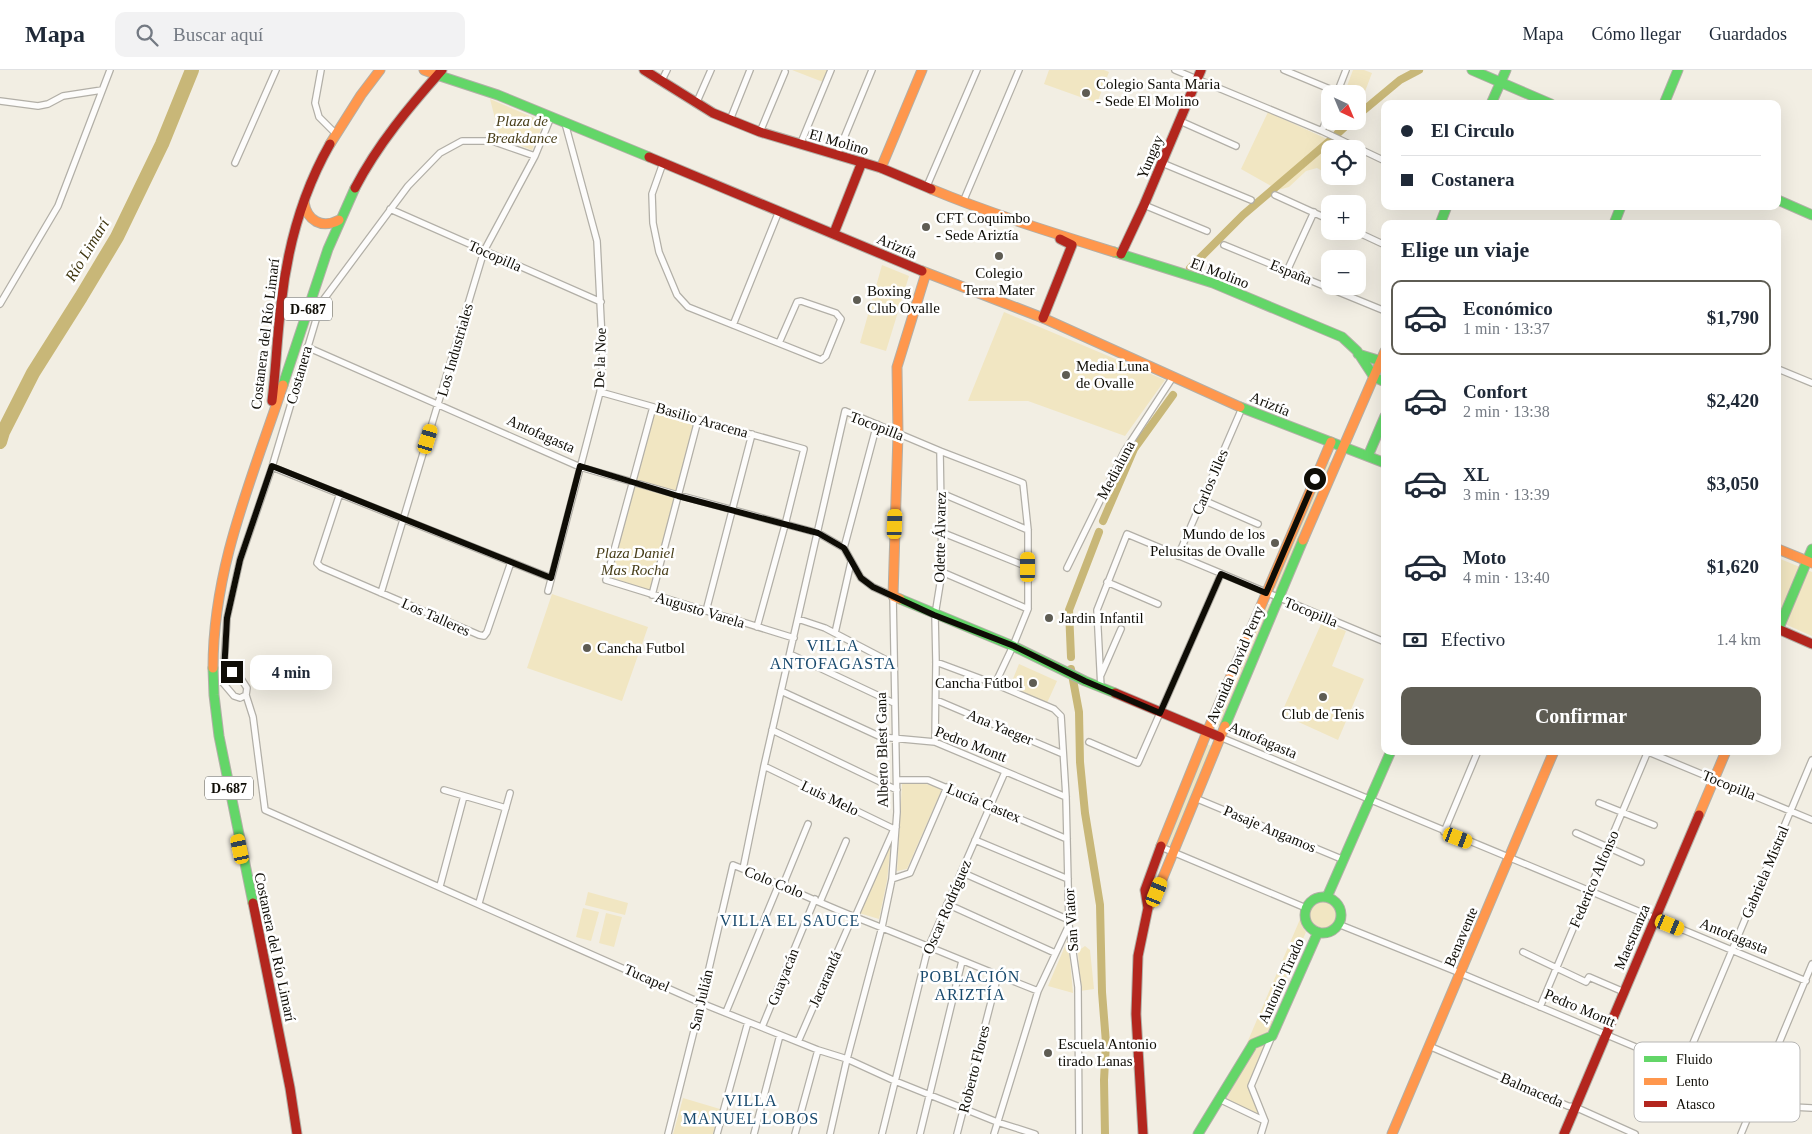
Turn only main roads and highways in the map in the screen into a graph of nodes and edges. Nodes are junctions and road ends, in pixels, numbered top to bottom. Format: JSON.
{"nodes":[{"id":1,"x":380,"y":70,"type":"edge"},
{"id":2,"x":424,"y":70,"type":"edge"},
{"id":3,"x":644,"y":70,"type":"edge"},
{"id":4,"x":922,"y":70,"type":"edge"},
{"id":5,"x":1201,"y":70,"type":"edge"},
{"id":6,"x":1472,"y":70,"type":"edge"},
{"id":7,"x":1506,"y":70,"type":"edge"},
{"id":8,"x":1678,"y":70,"type":"edge"},
{"id":9,"x":440,"y":73,"type":"edge"},
{"id":10,"x":1501,"y":82,"type":"junction"},
{"id":11,"x":1494,"y":100,"type":"edge"},
{"id":12,"x":1542,"y":100,"type":"edge"},
{"id":13,"x":1666,"y":100,"type":"edge"},
{"id":14,"x":862,"y":162,"type":"junction"},
{"id":15,"x":881,"y":168,"type":"junction"},
{"id":16,"x":1781,"y":201,"type":"edge"},
{"id":17,"x":304,"y":202,"type":"junction"},
{"id":18,"x":1812,"y":215,"type":"edge"},
{"id":19,"x":339,"y":220,"type":"junction"},
{"id":20,"x":1034,"y":227,"type":"junction"},
{"id":21,"x":834,"y":233,"type":"junction"},
{"id":22,"x":1121,"y":254,"type":"junction"},
{"id":23,"x":926,"y":273,"type":"junction"},
{"id":24,"x":1043,"y":318,"type":"junction"},
{"id":25,"x":1358,"y":354,"type":"junction"},
{"id":26,"x":1381,"y":361,"type":"joint"},
{"id":27,"x":1374,"y":377,"type":"junction"},
{"id":28,"x":1381,"y":380,"type":"edge"},
{"id":29,"x":1381,"y":425,"type":"edge"},
{"id":30,"x":1331,"y":442,"type":"junction"},
{"id":31,"x":263,"y":444,"type":"junction"},
{"id":32,"x":1344,"y":447,"type":"junction"},
{"id":33,"x":1368,"y":456,"type":"junction"},
{"id":34,"x":1381,"y":461,"type":"edge"},
{"id":35,"x":1812,"y":549,"type":"edge"},
{"id":36,"x":1781,"y":550,"type":"edge"},
{"id":37,"x":1810,"y":562,"type":"edge"},
{"id":38,"x":893,"y":596,"type":"joint"},
{"id":39,"x":1781,"y":624,"type":"edge"},
{"id":40,"x":1781,"y":631,"type":"edge"},
{"id":41,"x":1812,"y":644,"type":"edge"},
{"id":42,"x":1207,"y":732,"type":"junction"},
{"id":43,"x":1220,"y":737,"type":"junction"},
{"id":44,"x":1389,"y":755,"type":"edge"},
{"id":45,"x":1552,"y":755,"type":"edge"},
{"id":46,"x":1724,"y":755,"type":"edge"},
{"id":47,"x":1328,"y":898,"type":"junction"},
{"id":48,"x":1148,"y":908,"type":"junction"},
{"id":49,"x":1318,"y":932,"type":"junction"},
{"id":50,"x":297,"y":1134,"type":"edge"},
{"id":51,"x":1142,"y":1134,"type":"edge"},
{"id":52,"x":1198,"y":1134,"type":"edge"},
{"id":53,"x":1392,"y":1134,"type":"edge"},
{"id":54,"x":1564,"y":1134,"type":"edge"}],
"edges":[{"from":1,"to":17,"type":"main road","name":"Costanera del Río Limarí","number":"D-687"},
{"from":2,"to":9,"type":"main road","name":"Ariztía"},
{"from":3,"to":14,"type":"main road","name":"El Molino"},
{"from":4,"to":15,"type":"main road"},
{"from":5,"to":22,"type":"main road","name":"Yungay"},
{"from":6,"to":10,"type":"main road"},
{"from":7,"to":10,"type":"main road"},
{"from":8,"to":13,"type":"main road"},
{"from":9,"to":19,"type":"main road","name":"Costanera del Río Limarí","number":"D-687"},
{"from":9,"to":21,"type":"main road","name":"Ariztía"},
{"from":10,"to":11,"type":"main road"},
{"from":10,"to":12,"type":"main road"},
{"from":14,"to":15,"type":"main road","name":"El Molino"},
{"from":14,"to":21,"type":"main road"},
{"from":15,"to":20,"type":"main road","name":"El Molino"},
{"from":16,"to":18,"type":"main road"},
{"from":17,"to":19,"type":"main road"},
{"from":17,"to":31,"type":"main road","name":"Costanera del Río Limarí","number":"D-687"},
{"from":19,"to":31,"type":"main road","name":"Costanera del Río Limarí","number":"D-687"},
{"from":20,"to":22,"type":"main road","name":"El Molino"},
{"from":20,"to":24,"type":"main road","name":"El Molino"},
{"from":21,"to":23,"type":"main road","name":"Ariztía"},
{"from":22,"to":25,"type":"main road","name":"El Molino"},
{"from":23,"to":24,"type":"main road","name":"Ariztía"},
{"from":23,"to":38,"type":"main road","name":"Alberto Blest Gana"},
{"from":24,"to":30,"type":"main road","name":"Ariztía"},
{"from":25,"to":26,"type":"main road","name":"El Molino"},
{"from":25,"to":27,"type":"main road","name":"El Molino"},
{"from":26,"to":27,"type":"main road","name":"Avenida David Perry"},
{"from":27,"to":28,"type":"main road"},
{"from":27,"to":32,"type":"main road","name":"Avenida David Perry"},
{"from":29,"to":33,"type":"main road"},
{"from":30,"to":32,"type":"main road","name":"Ariztía"},
{"from":30,"to":42,"type":"main road","name":"Avenida David Perry"},
{"from":31,"to":50,"type":"main road","name":"Costanera del Río Limarí","number":"D-687"},
{"from":32,"to":33,"type":"main road","name":"Ariztía"},
{"from":32,"to":43,"type":"main road","name":"Avenida David Perry"},
{"from":33,"to":34,"type":"main road","name":"Ariztía"},
{"from":35,"to":37,"type":"main road"},
{"from":36,"to":37,"type":"main road"},
{"from":37,"to":39,"type":"main road"},
{"from":38,"to":42,"type":"main road","name":"Antofagasta"},
{"from":40,"to":41,"type":"main road"},
{"from":42,"to":43,"type":"main road","name":"Antofagasta"},
{"from":42,"to":48,"type":"main road","name":"Avenida David Perry"},
{"from":43,"to":48,"type":"main road","name":"Avenida David Perry"},
{"from":44,"to":47,"type":"main road"},
{"from":45,"to":53,"type":"main road","name":"Benavente"},
{"from":46,"to":54,"type":"main road","name":"Maestranza"},
{"from":47,"to":49,"type":"main road"},
{"from":47,"to":49,"type":"main road"},
{"from":48,"to":51,"type":"main road","name":"Avenida David Perry"},
{"from":49,"to":52,"type":"main road","name":"Antonio Tirado"}]}
